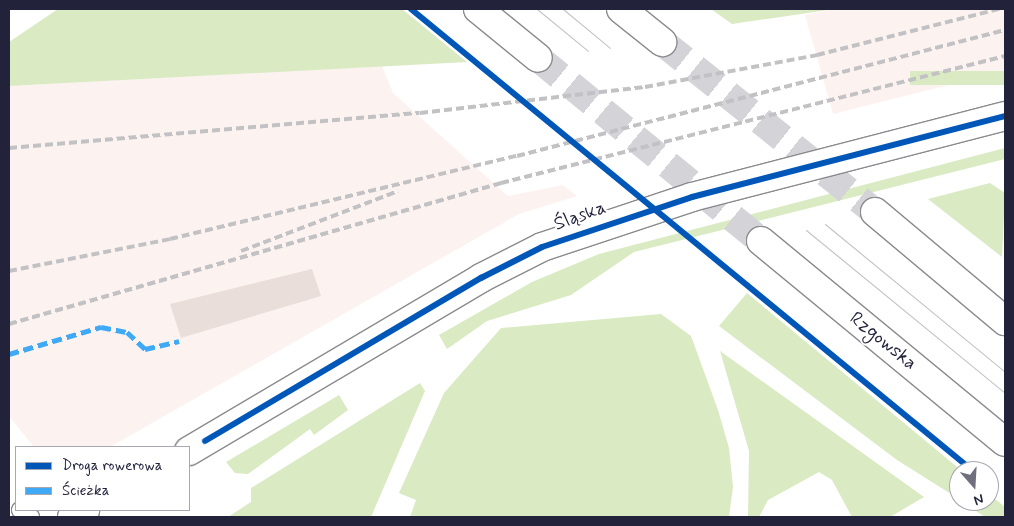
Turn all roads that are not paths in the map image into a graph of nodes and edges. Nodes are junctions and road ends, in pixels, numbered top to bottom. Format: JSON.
{"nodes":[{"id":1,"x":478,"y":9,"type":"edge"},
{"id":2,"x":621,"y":9,"type":"edge"},
{"id":3,"x":662,"y":42,"type":"tunnel mouth"},
{"id":4,"x":538,"y":58,"type":"tunnel mouth"},
{"id":5,"x":1005,"y":116,"type":"edge"},
{"id":6,"x":875,"y":212,"type":"tunnel mouth"},
{"id":7,"x":761,"y":241,"type":"tunnel mouth"},
{"id":8,"x":1005,"y":321,"type":"edge"},
{"id":9,"x":1005,"y":442,"type":"edge"},
{"id":10,"x":190,"y":450,"type":"edge"},
{"id":11,"x":83,"y":511,"type":"edge"},
{"id":12,"x":72,"y":517,"type":"edge"}],
"edges":[{"from":1,"to":4,"type":"street"},
{"from":2,"to":3,"type":"street"},
{"from":5,"to":10,"type":"street","name":"Śląska"},
{"from":6,"to":8,"type":"street"},
{"from":7,"to":9,"type":"street","name":"Rzgowska"},
{"from":11,"to":12,"type":"street"}]}
